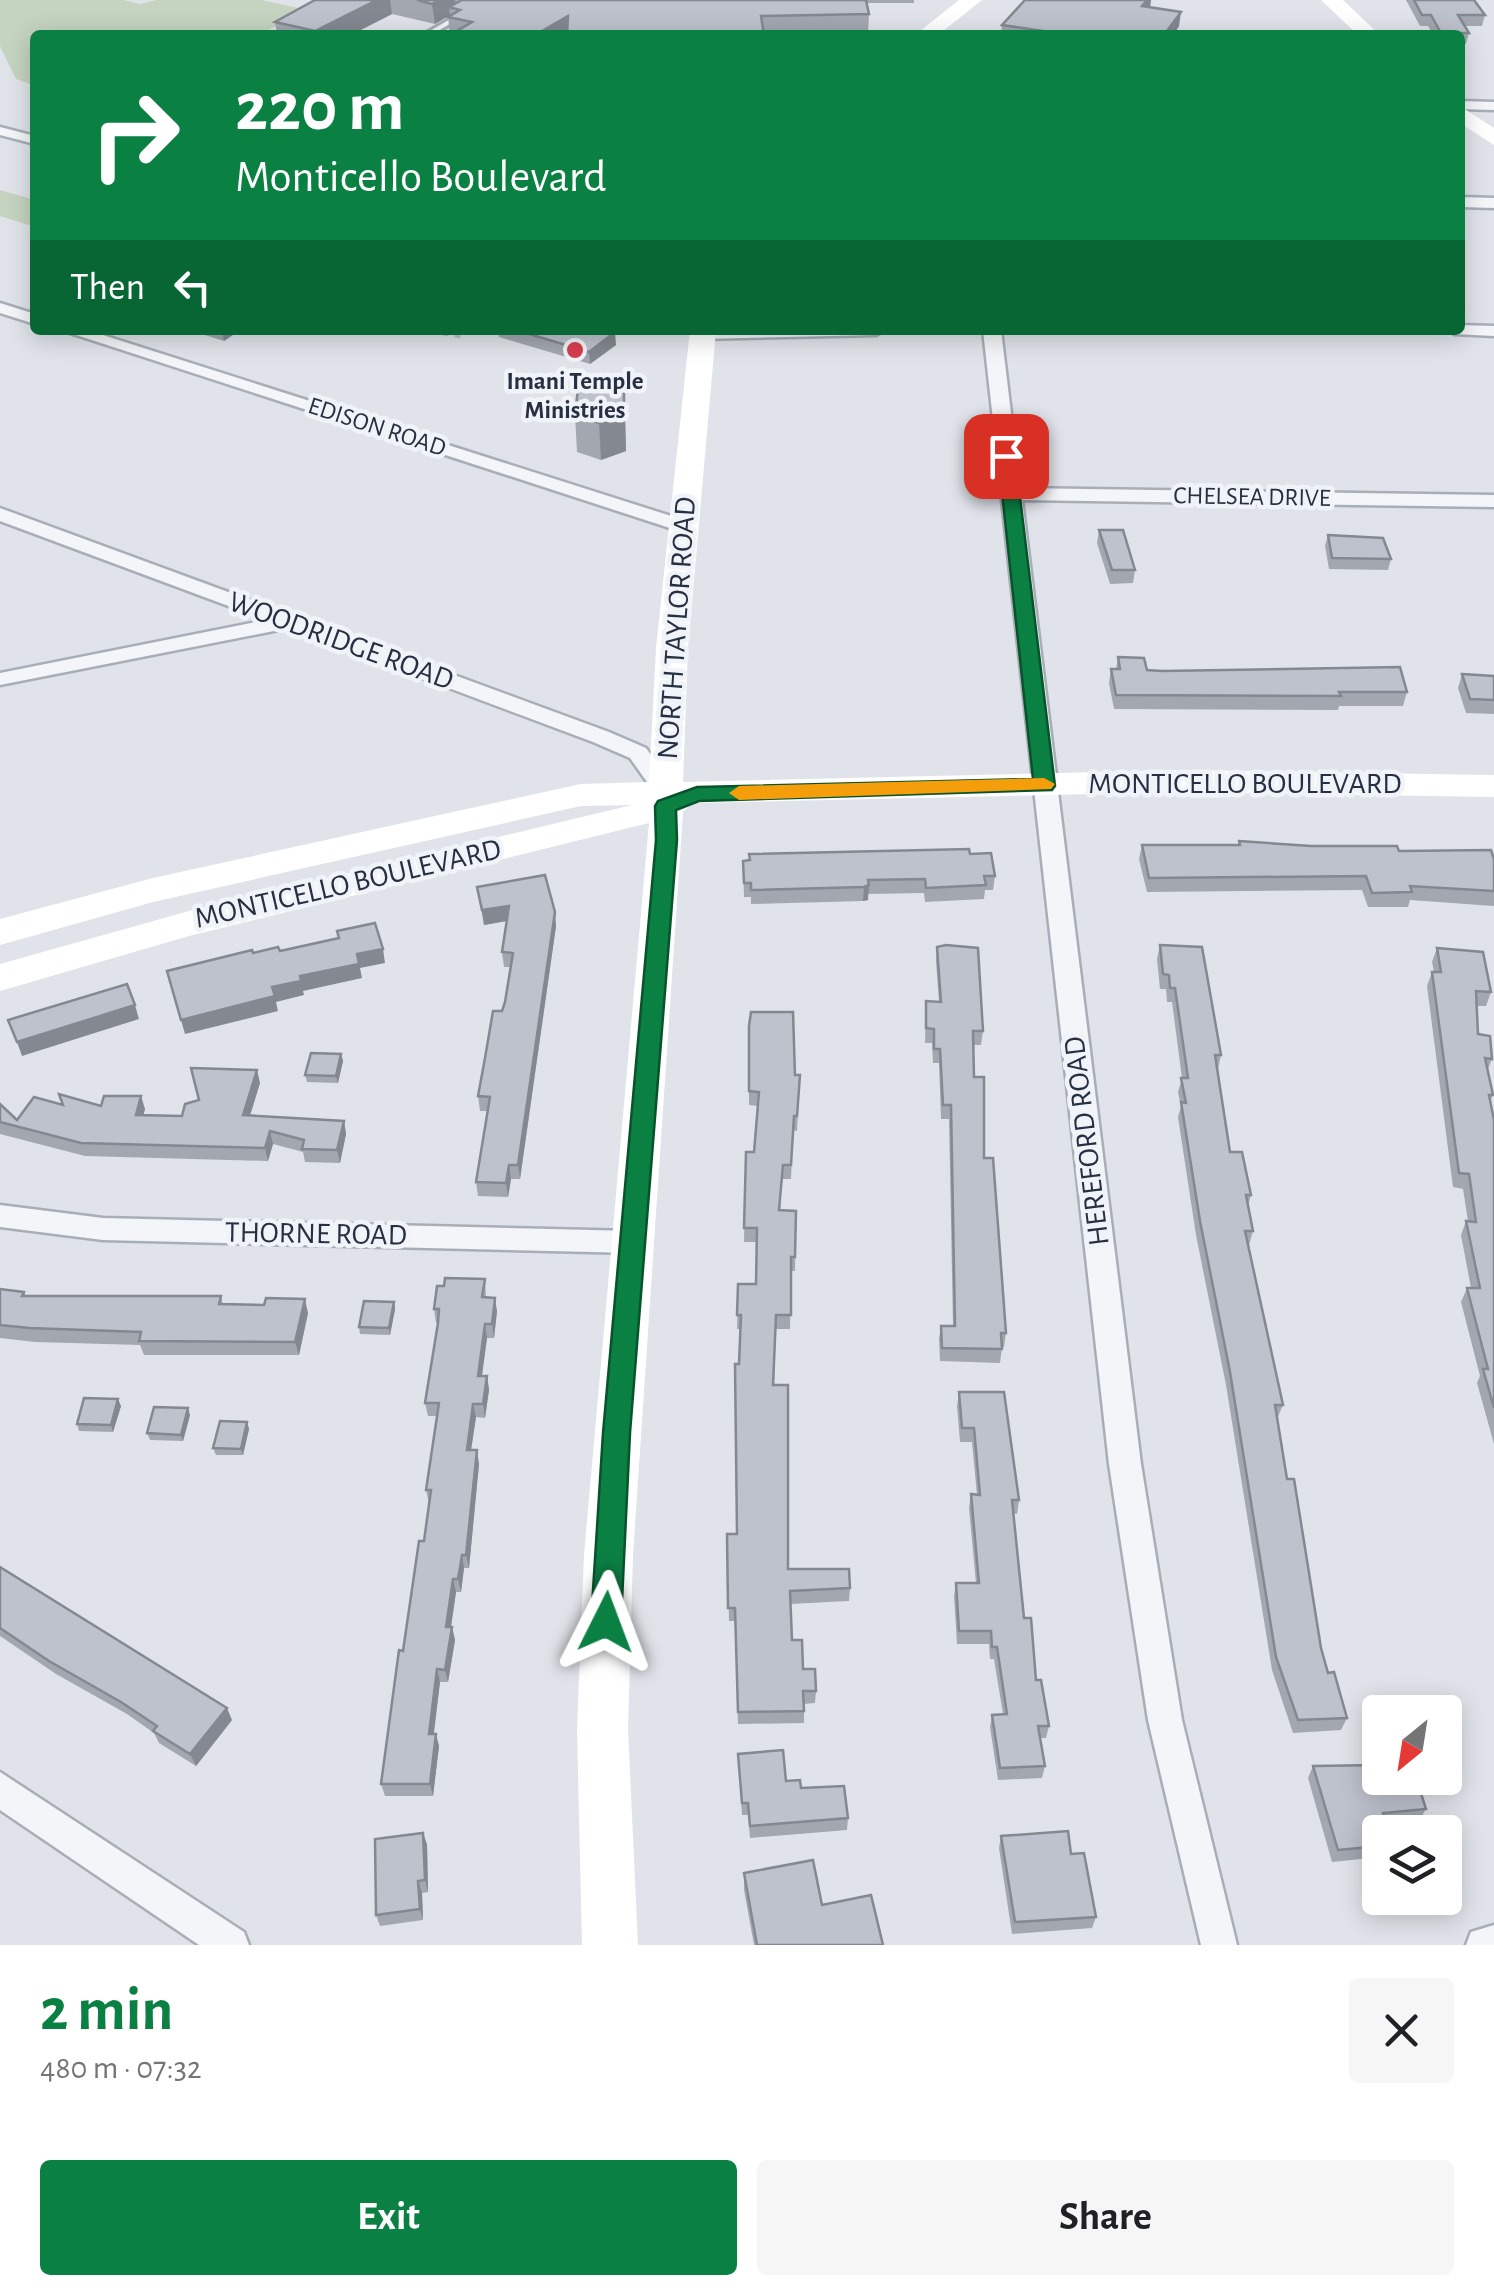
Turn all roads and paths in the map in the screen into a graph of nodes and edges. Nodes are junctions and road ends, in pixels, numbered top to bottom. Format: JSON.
{"nodes":[{"id":1,"x":488,"y":0,"type":"edge"},
{"id":2,"x":972,"y":0,"type":"edge"},
{"id":3,"x":1331,"y":0,"type":"edge"},
{"id":4,"x":457,"y":6,"type":"edge"},
{"id":5,"x":471,"y":9,"type":"junction"},
{"id":6,"x":431,"y":30,"type":"edge"},
{"id":7,"x":931,"y":30,"type":"edge"},
{"id":8,"x":1364,"y":30,"type":"edge"},
{"id":9,"x":1494,"y":106,"type":"edge"},
{"id":10,"x":1465,"y":109,"type":"edge"},
{"id":11,"x":1465,"y":113,"type":"edge"},
{"id":12,"x":0,"y":131,"type":"edge"},
{"id":13,"x":1494,"y":138,"type":"edge"},
{"id":14,"x":30,"y":139,"type":"edge"},
{"id":15,"x":1465,"y":202,"type":"edge"},
{"id":16,"x":1494,"y":203,"type":"edge"},
{"id":17,"x":0,"y":308,"type":"edge"},
{"id":18,"x":30,"y":317,"type":"edge"},
{"id":19,"x":1465,"y":330,"type":"edge"},
{"id":20,"x":1494,"y":331,"type":"edge"},
{"id":21,"x":86,"y":335,"type":"edge"},
{"id":22,"x":452,"y":335,"type":"edge"},
{"id":23,"x":702,"y":335,"type":"edge"},
{"id":24,"x":993,"y":335,"type":"edge"},
{"id":25,"x":465,"y":337,"type":"dead end"},
{"id":26,"x":1011,"y":494,"type":"junction"},
{"id":27,"x":1494,"y":501,"type":"edge"},
{"id":28,"x":0,"y":514,"type":"edge"},
{"id":29,"x":684,"y":526,"type":"junction"},
{"id":30,"x":289,"y":622,"type":"junction"},
{"id":31,"x":0,"y":679,"type":"edge"},
{"id":32,"x":1044,"y":786,"type":"junction"},
{"id":33,"x":1494,"y":786,"type":"edge"},
{"id":34,"x":676,"y":797,"type":"junction"},
{"id":35,"x":0,"y":932,"type":"edge"},
{"id":36,"x":0,"y":978,"type":"edge"},
{"id":37,"x":0,"y":1216,"type":"edge"},
{"id":38,"x":633,"y":1242,"type":"junction"},
{"id":39,"x":0,"y":1789,"type":"edge"},
{"id":40,"x":1494,"y":1943,"type":"edge"},
{"id":41,"x":232,"y":1945,"type":"edge"},
{"id":42,"x":610,"y":1945,"type":"edge"},
{"id":43,"x":1219,"y":1945,"type":"edge"},
{"id":44,"x":1484,"y":1945,"type":"edge"}],
"edges":[{"from":1,"to":5,"type":"lane"},
{"from":2,"to":7,"type":"street"},
{"from":3,"to":8,"type":"street"},
{"from":4,"to":5,"type":"lane"},
{"from":5,"to":6,"type":"lane"},
{"from":9,"to":10,"type":"street"},
{"from":11,"to":13,"type":"street"},
{"from":12,"to":14,"type":"street"},
{"from":15,"to":16,"type":"street"},
{"from":17,"to":18,"type":"street"},
{"from":19,"to":20,"type":"street"},
{"from":21,"to":29,"type":"street","name":"EDISON ROAD"},
{"from":22,"to":25,"type":"path"},
{"from":23,"to":29,"type":"street","name":"NORTH TAYLOR ROAD"},
{"from":24,"to":26,"type":"street","name":"HEREFORD ROAD"},
{"from":26,"to":27,"type":"street","name":"CHELSEA DRIVE"},
{"from":26,"to":32,"type":"street","name":"HEREFORD ROAD"},
{"from":28,"to":30,"type":"street","name":"WOODRIDGE ROAD"},
{"from":29,"to":34,"type":"street","name":"NORTH TAYLOR ROAD"},
{"from":30,"to":31,"type":"street"},
{"from":30,"to":34,"type":"street","name":"WOODRIDGE ROAD"},
{"from":32,"to":33,"type":"street","name":"MONTICELLO BOULEVARD"},
{"from":32,"to":34,"type":"street","name":"MONTICELLO BOULEVARD"},
{"from":32,"to":43,"type":"street","name":"HEREFORD ROAD"},
{"from":34,"to":35,"type":"street","name":"MONTICELLO BOULEVARD"},
{"from":34,"to":36,"type":"street","name":"MONTICELLO BOULEVARD"},
{"from":34,"to":38,"type":"street","name":"NORTH TAYLOR ROAD"},
{"from":37,"to":38,"type":"street","name":"THORNE ROAD"},
{"from":38,"to":42,"type":"street","name":"NORTH TAYLOR ROAD"},
{"from":39,"to":41,"type":"street"},
{"from":40,"to":44,"type":"street"}]}
